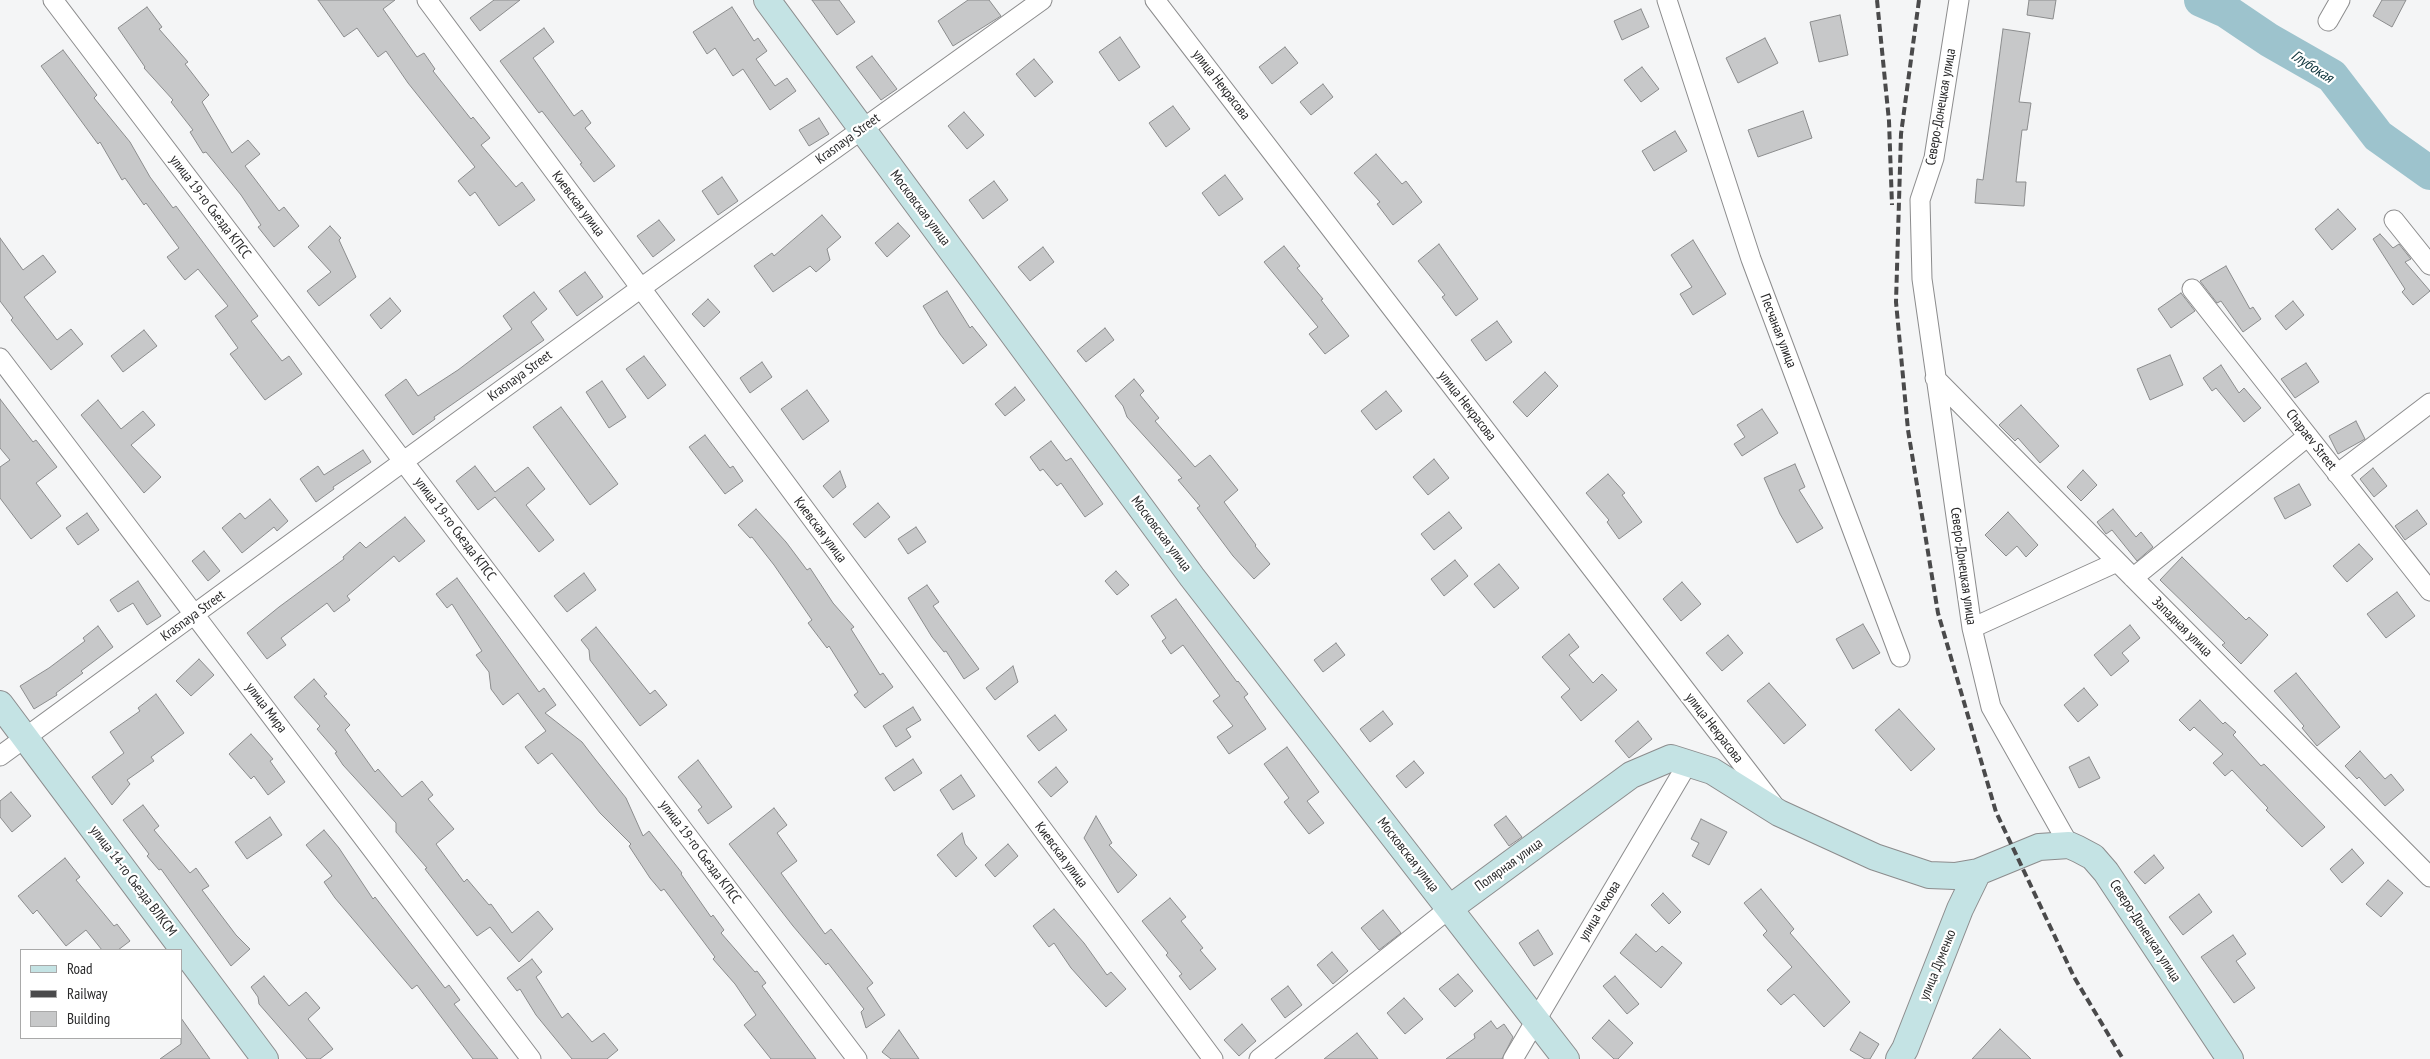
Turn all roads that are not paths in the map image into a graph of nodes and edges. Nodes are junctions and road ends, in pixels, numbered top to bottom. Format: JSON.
{"nodes":[{"id":1,"x":53,"y":0,"type":"edge"},
{"id":2,"x":426,"y":0,"type":"edge"},
{"id":3,"x":767,"y":0,"type":"edge"},
{"id":4,"x":1042,"y":0,"type":"edge"},
{"id":5,"x":1155,"y":0,"type":"edge"},
{"id":6,"x":1667,"y":0,"type":"edge"},
{"id":7,"x":1959,"y":0,"type":"edge"},
{"id":8,"x":2340,"y":0,"type":"edge"},
{"id":9,"x":2328,"y":22,"type":"dead end"},
{"id":10,"x":861,"y":129,"type":"junction"},
{"id":11,"x":2394,"y":220,"type":"dead end"},
{"id":12,"x":2430,"y":265,"type":"edge"},
{"id":13,"x":640,"y":288,"type":"junction"},
{"id":14,"x":2192,"y":289,"type":"dead end"},
{"id":15,"x":0,"y":358,"type":"edge"},
{"id":16,"x":1935,"y":378,"type":"junction"},
{"id":17,"x":2430,"y":404,"type":"edge"},
{"id":18,"x":2308,"y":436,"type":"junction"},
{"id":19,"x":404,"y":461,"type":"junction"},
{"id":20,"x":2337,"y":474,"type":"junction"},
{"id":21,"x":2117,"y":562,"type":"junction"},
{"id":22,"x":2133,"y":578,"type":"junction"},
{"id":23,"x":2430,"y":591,"type":"edge"},
{"id":24,"x":194,"y":614,"type":"junction"},
{"id":25,"x":1972,"y":628,"type":"junction"},
{"id":26,"x":1900,"y":657,"type":"dead end"},
{"id":27,"x":0,"y":704,"type":"edge"},
{"id":28,"x":26,"y":738,"type":"junction"},
{"id":29,"x":0,"y":756,"type":"edge"},
{"id":30,"x":1688,"y":763,"type":"junction"},
{"id":31,"x":1779,"y":813,"type":"junction"},
{"id":32,"x":2069,"y":845,"type":"junction"},
{"id":33,"x":1978,"y":872,"type":"junction"},
{"id":34,"x":2430,"y":877,"type":"edge"},
{"id":35,"x":1450,"y":908,"type":"junction"},
{"id":36,"x":1536,"y":1020,"type":"junction"},
{"id":37,"x":1907,"y":1056,"type":"edge"},
{"id":38,"x":265,"y":1059,"type":"edge"},
{"id":39,"x":531,"y":1059,"type":"edge"},
{"id":40,"x":857,"y":1059,"type":"edge"},
{"id":41,"x":1213,"y":1059,"type":"edge"},
{"id":42,"x":1259,"y":1059,"type":"edge"},
{"id":43,"x":1513,"y":1059,"type":"edge"},
{"id":44,"x":1566,"y":1059,"type":"edge"},
{"id":45,"x":2230,"y":1059,"type":"edge"}],
"edges":[{"from":1,"to":19,"type":"street","name":"улица 19-го Съезда КПСС"},
{"from":2,"to":13,"type":"street","name":"Киевская улица"},
{"from":3,"to":10,"type":"main road","name":"Московская улица"},
{"from":4,"to":10,"type":"street","name":"Krasnaya Street"},
{"from":5,"to":31,"type":"street","name":"улица Некрасова"},
{"from":6,"to":26,"type":"street","name":"Песчаная улица"},
{"from":7,"to":16,"type":"street","name":"Северо-Донецкая улица"},
{"from":8,"to":9,"type":"street"},
{"from":10,"to":13,"type":"street","name":"Krasnaya Street"},
{"from":10,"to":35,"type":"main road","name":"Московская улица"},
{"from":11,"to":12,"type":"street"},
{"from":13,"to":19,"type":"street","name":"Krasnaya Street"},
{"from":13,"to":41,"type":"street","name":"Киевская улица"},
{"from":14,"to":18,"type":"street","name":"Chapaev Street"},
{"from":15,"to":24,"type":"street","name":"улица Мира"},
{"from":16,"to":21,"type":"street","name":"Западная улица"},
{"from":16,"to":25,"type":"street","name":"Северо-Донецкая улица"},
{"from":17,"to":20,"type":"street"},
{"from":18,"to":20,"type":"street","name":"Chapaev Street"},
{"from":18,"to":22,"type":"street"},
{"from":19,"to":24,"type":"street","name":"Krasnaya Street"},
{"from":19,"to":40,"type":"street","name":"улица 19-го Съезда КПСС"},
{"from":20,"to":23,"type":"street","name":"Chapaev Street"},
{"from":21,"to":22,"type":"street","name":"Западная улица"},
{"from":21,"to":25,"type":"street"},
{"from":22,"to":34,"type":"street","name":"Западная улица"},
{"from":24,"to":28,"type":"street","name":"Krasnaya Street"},
{"from":24,"to":39,"type":"street","name":"улица Мира"},
{"from":25,"to":32,"type":"street","name":"Северо-Донецкая улица"},
{"from":27,"to":28,"type":"main road","name":"улица 14-го Съезда ВЛКСМ"},
{"from":28,"to":29,"type":"street","name":"Krasnaya Street"},
{"from":28,"to":38,"type":"main road","name":"улица 14-го Съезда ВЛКСМ"},
{"from":30,"to":31,"type":"main road","name":"Полярная улица"},
{"from":30,"to":35,"type":"main road","name":"Полярная улица"},
{"from":30,"to":36,"type":"street","name":"улица Чехова"},
{"from":31,"to":33,"type":"main road","name":"Полярная улица"},
{"from":32,"to":33,"type":"main road","name":"Полярная улица"},
{"from":32,"to":45,"type":"main road","name":"Северо-Донецкая улица"},
{"from":33,"to":37,"type":"main road","name":"улица Думенко"},
{"from":35,"to":36,"type":"main road","name":"Московская улица"},
{"from":35,"to":42,"type":"street","name":"Полярная улица"},
{"from":36,"to":43,"type":"street","name":"улица Чехова"},
{"from":36,"to":44,"type":"main road","name":"Московская улица"}]}
